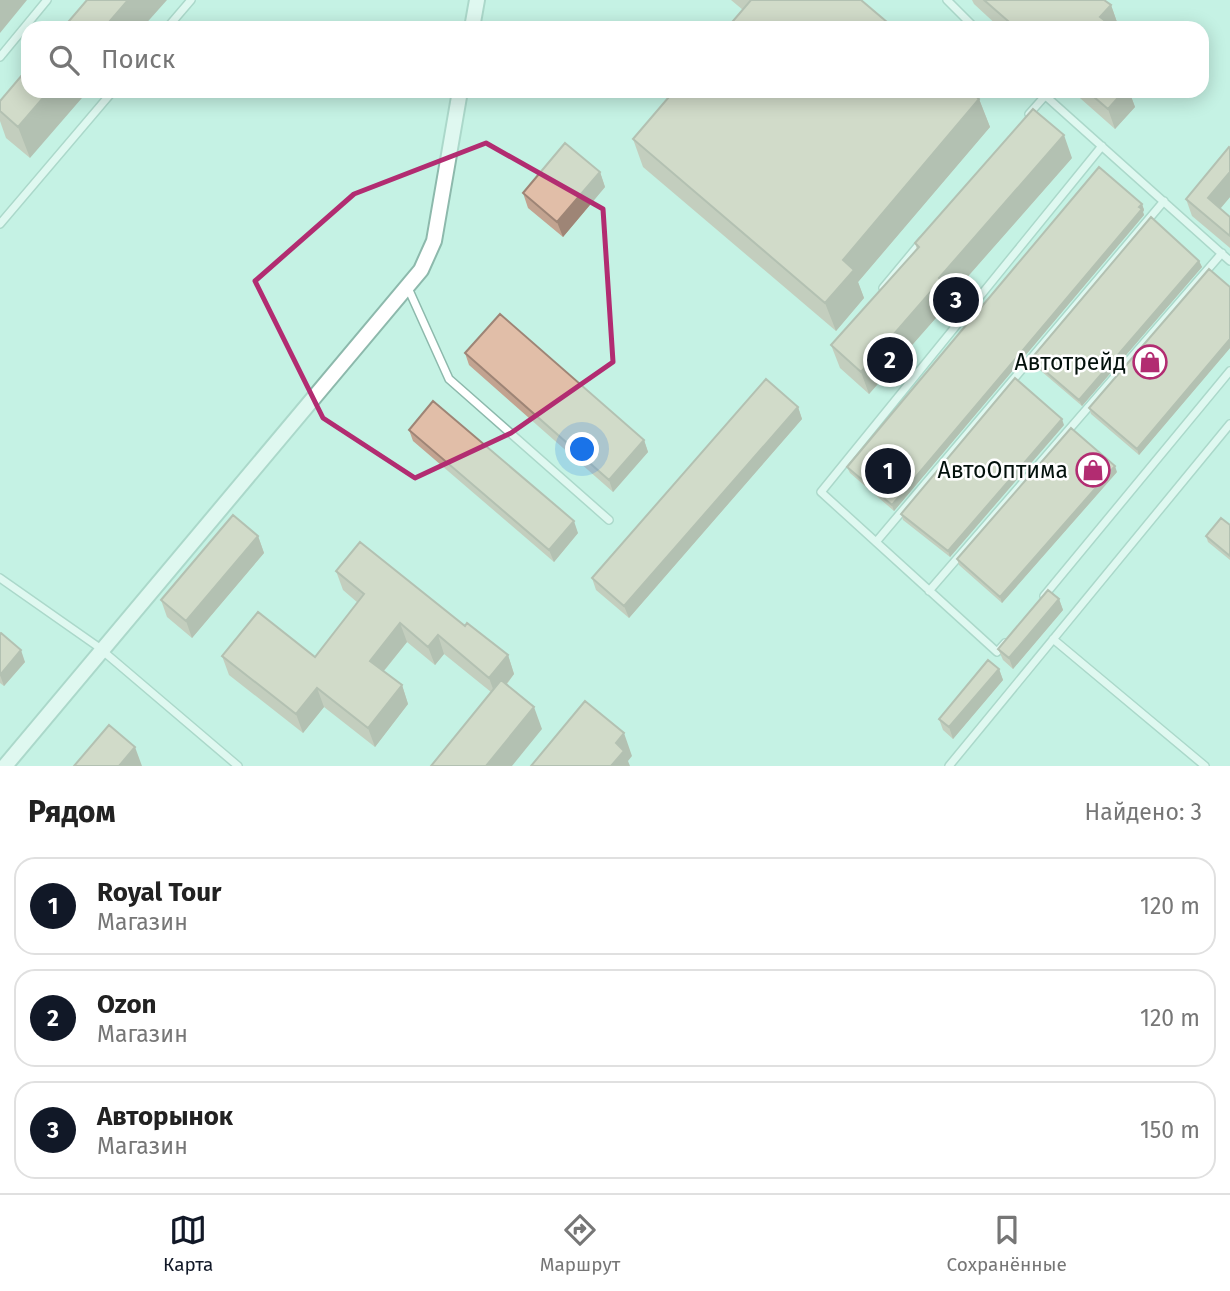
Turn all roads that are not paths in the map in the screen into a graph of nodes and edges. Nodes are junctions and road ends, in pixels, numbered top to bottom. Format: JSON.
{"nodes":[{"id":1,"x":47,"y":0,"type":"edge"},
{"id":2,"x":191,"y":0,"type":"edge"},
{"id":3,"x":477,"y":0,"type":"edge"},
{"id":4,"x":947,"y":0,"type":"edge"},
{"id":5,"x":30,"y":21,"type":"edge"},
{"id":6,"x":173,"y":21,"type":"edge"},
{"id":7,"x":473,"y":21,"type":"edge"},
{"id":8,"x":968,"y":21,"type":"edge"},
{"id":9,"x":21,"y":32,"type":"edge"},
{"id":10,"x":0,"y":57,"type":"edge"},
{"id":11,"x":107,"y":98,"type":"edge"},
{"id":12,"x":459,"y":98,"type":"edge"},
{"id":13,"x":1039,"y":98,"type":"edge"},
{"id":14,"x":1048,"y":98,"type":"edge"},
{"id":15,"x":1027,"y":117,"type":"edge"},
{"id":16,"x":1102,"y":146,"type":"junction"},
{"id":17,"x":1164,"y":201,"type":"junction"},
{"id":18,"x":0,"y":224,"type":"edge"},
{"id":19,"x":930,"y":231,"type":"edge"},
{"id":20,"x":1222,"y":253,"type":"junction"},
{"id":21,"x":1230,"y":261,"type":"edge"},
{"id":22,"x":408,"y":288,"type":"junction"},
{"id":23,"x":878,"y":294,"type":"edge"},
{"id":24,"x":1230,"y":371,"type":"edge"},
{"id":25,"x":1230,"y":424,"type":"edge"},
{"id":26,"x":609,"y":520,"type":"dead end"},
{"id":27,"x":876,"y":542,"type":"junction"},
{"id":28,"x":0,"y":578,"type":"edge"},
{"id":29,"x":929,"y":591,"type":"junction"},
{"id":30,"x":1040,"y":600,"type":"edge"},
{"id":31,"x":1014,"y":632,"type":"edge"},
{"id":32,"x":1053,"y":639,"type":"junction"},
{"id":33,"x":101,"y":650,"type":"junction"},
{"id":34,"x":5,"y":766,"type":"edge"},
{"id":35,"x":238,"y":766,"type":"edge"},
{"id":36,"x":948,"y":766,"type":"edge"},
{"id":37,"x":1205,"y":766,"type":"edge"}],
"edges":[{"from":1,"to":5,"type":"lane"},
{"from":2,"to":6,"type":"lane"},
{"from":3,"to":7,"type":"street"},
{"from":4,"to":8,"type":"lane"},
{"from":9,"to":10,"type":"lane"},
{"from":11,"to":18,"type":"lane"},
{"from":12,"to":22,"type":"street"},
{"from":13,"to":15,"type":"lane"},
{"from":14,"to":16,"type":"lane"},
{"from":16,"to":17,"type":"lane"},
{"from":16,"to":27,"type":"lane"},
{"from":17,"to":20,"type":"lane"},
{"from":17,"to":27,"type":"lane"},
{"from":19,"to":23,"type":"lane"},
{"from":20,"to":21,"type":"lane"},
{"from":20,"to":29,"type":"lane"},
{"from":22,"to":26,"type":"lane"},
{"from":22,"to":33,"type":"street"},
{"from":24,"to":30,"type":"lane"},
{"from":25,"to":32,"type":"lane"},
{"from":27,"to":29,"type":"lane"},
{"from":28,"to":33,"type":"lane"},
{"from":29,"to":31,"type":"lane"},
{"from":32,"to":36,"type":"lane"},
{"from":32,"to":37,"type":"lane"},
{"from":33,"to":34,"type":"street"},
{"from":33,"to":35,"type":"lane"}]}
